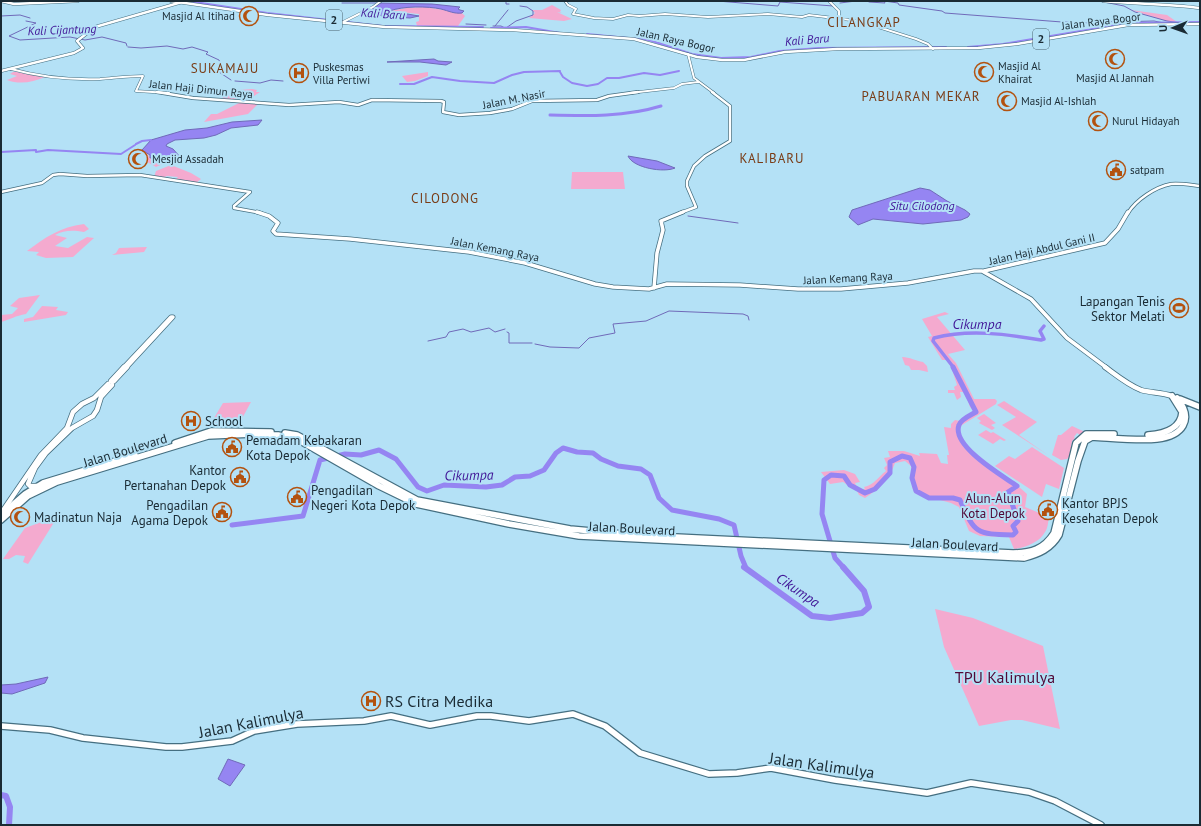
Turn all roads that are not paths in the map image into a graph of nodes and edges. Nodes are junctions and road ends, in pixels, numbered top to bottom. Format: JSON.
{"nodes":[{"id":1,"x":2,"y":1,"type":"edge"},
{"id":2,"x":74,"y":1,"type":"edge"},
{"id":3,"x":78,"y":1,"type":"edge"},
{"id":4,"x":174,"y":1,"type":"edge"},
{"id":5,"x":381,"y":1,"type":"edge"},
{"id":6,"x":565,"y":1,"type":"edge"},
{"id":7,"x":829,"y":1,"type":"edge"},
{"id":8,"x":1103,"y":1,"type":"edge"},
{"id":9,"x":66,"y":2,"type":"edge"},
{"id":10,"x":181,"y":2,"type":"edge"},
{"id":11,"x":1200,"y":8,"type":"edge"},
{"id":12,"x":839,"y":18,"type":"junction"},
{"id":13,"x":345,"y":21,"type":"junction"},
{"id":14,"x":1200,"y":24,"type":"edge"},
{"id":15,"x":932,"y":48,"type":"junction"},
{"id":16,"x":686,"y":54,"type":"junction"},
{"id":17,"x":10,"y":69,"type":"junction"},
{"id":18,"x":1,"y":71,"type":"edge"},
{"id":19,"x":698,"y":82,"type":"junction"},
{"id":20,"x":390,"y":101,"type":"joint"},
{"id":21,"x":1200,"y":186,"type":"edge"},
{"id":22,"x":1,"y":192,"type":"edge"},
{"id":23,"x":983,"y":272,"type":"junction"},
{"id":24,"x":654,"y":288,"type":"junction"},
{"id":25,"x":112,"y":383,"type":"junction"},
{"id":26,"x":94,"y":398,"type":"junction"},
{"id":27,"x":100,"y":398,"type":"junction"},
{"id":28,"x":1179,"y":399,"type":"junction"},
{"id":29,"x":1200,"y":407,"type":"edge"},
{"id":30,"x":68,"y":425,"type":"junction"},
{"id":31,"x":75,"y":426,"type":"junction"},
{"id":32,"x":232,"y":432,"type":"junction"},
{"id":33,"x":65,"y":433,"type":"junction"},
{"id":34,"x":58,"y":440,"type":"junction"},
{"id":35,"x":340,"y":460,"type":"junction"},
{"id":36,"x":37,"y":486,"type":"junction"},
{"id":37,"x":1,"y":514,"type":"edge"},
{"id":38,"x":1,"y":520,"type":"edge"},
{"id":39,"x":1,"y":726,"type":"edge"},
{"id":40,"x":1101,"y":825,"type":"edge"}],
"edges":[{"from":1,"to":9,"type":"highway"},
{"from":2,"to":9,"type":"highway"},
{"from":3,"to":9,"type":"highway"},
{"from":4,"to":10,"type":"highway","name":"Jalan Raya Bogor","number":"2"},
{"from":5,"to":13,"type":"street"},
{"from":6,"to":12,"type":"street"},
{"from":7,"to":12,"type":"street"},
{"from":8,"to":11,"type":"main road"},
{"from":10,"to":13,"type":"highway","name":"Jalan Raya Bogor","number":"2"},
{"from":10,"to":17,"type":"main road"},
{"from":12,"to":15,"type":"street"},
{"from":13,"to":16,"type":"highway","name":"Jalan Raya Bogor","number":"2"},
{"from":14,"to":15,"type":"highway","name":"Jalan Raya Bogor","number":"2"},
{"from":15,"to":16,"type":"highway","name":"Jalan Raya Bogor","number":"2"},
{"from":16,"to":19,"type":"street"},
{"from":17,"to":18,"type":"main road"},
{"from":17,"to":20,"type":"street","name":"Jalan Haji Dimun Raya"},
{"from":19,"to":20,"type":"street","name":"Jalan M. Nasir"},
{"from":19,"to":24,"type":"street"},
{"from":21,"to":23,"type":"street","name":"Jalan Haji Abdul Gani II"},
{"from":22,"to":24,"type":"street","name":"Jalan Kemang Raya"},
{"from":23,"to":24,"type":"street","name":"Jalan Kemang Raya"},
{"from":23,"to":28,"type":"street"},
{"from":25,"to":25,"type":"street"},
{"from":25,"to":26,"type":"street"},
{"from":25,"to":27,"type":"street"},
{"from":26,"to":27,"type":"street"},
{"from":26,"to":30,"type":"street"},
{"from":27,"to":31,"type":"street"},
{"from":28,"to":29,"type":"main road"},
{"from":28,"to":35,"type":"main road","name":"Jalan Boulevard"},
{"from":28,"to":35,"type":"main road","name":"Jalan Boulevard"},
{"from":30,"to":31,"type":"street"},
{"from":30,"to":33,"type":"street"},
{"from":31,"to":33,"type":"street"},
{"from":32,"to":35,"type":"main road","name":"Jalan Boulevard"},
{"from":32,"to":36,"type":"main road","name":"Jalan Boulevard"},
{"from":32,"to":38,"type":"main road","name":"Jalan Boulevard"},
{"from":33,"to":34,"type":"street"},
{"from":34,"to":36,"type":"street"},
{"from":34,"to":37,"type":"street"},
{"from":36,"to":37,"type":"main road","name":"Jalan Boulevard"},
{"from":39,"to":40,"type":"street","name":"Jalan Kalimulya"}]}
